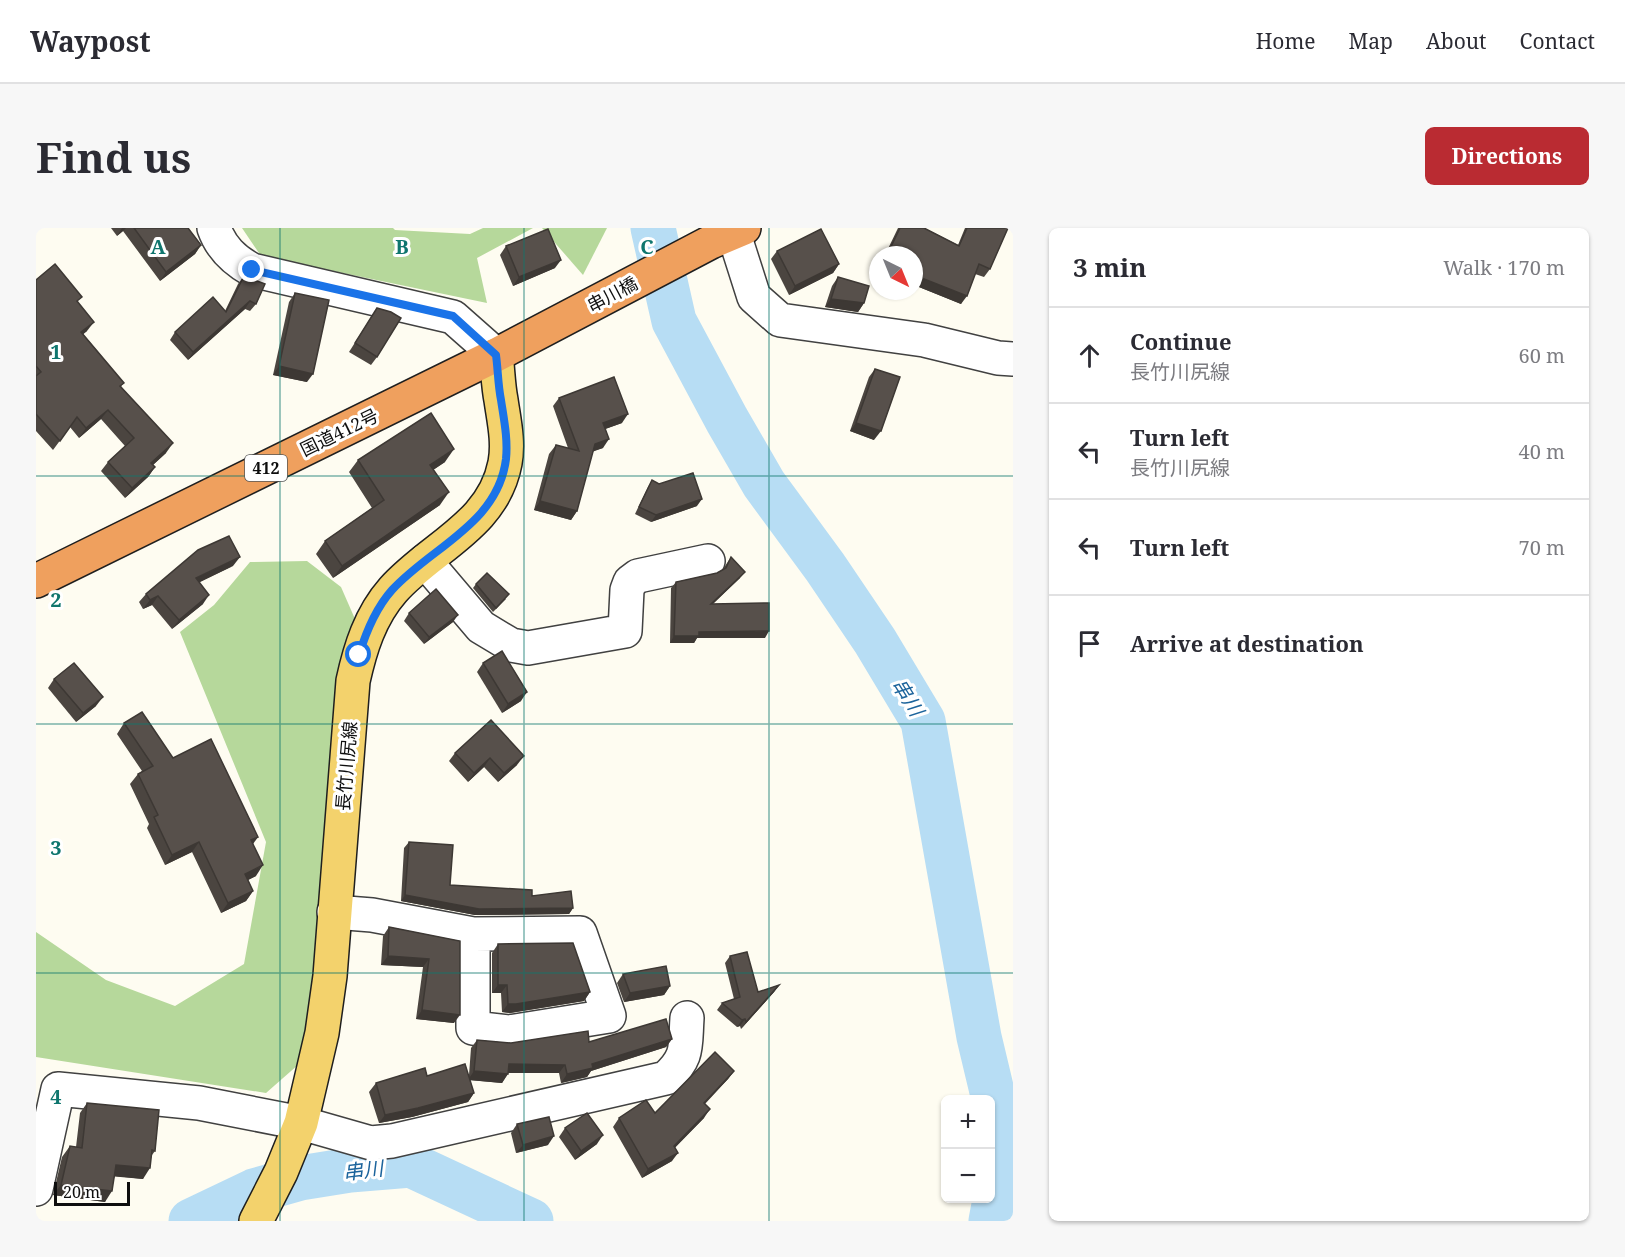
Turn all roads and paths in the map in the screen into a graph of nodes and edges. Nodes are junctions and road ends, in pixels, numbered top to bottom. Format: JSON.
{"nodes":[{"id":1,"x":214,"y":228,"type":"edge"},
{"id":2,"x":730,"y":233,"type":"edge"},
{"id":3,"x":577,"y":313,"type":"joint"},
{"id":4,"x":496,"y":355,"type":"junction"},
{"id":5,"x":1013,"y":359,"type":"edge"},
{"id":6,"x":425,"y":561,"type":"junction"},
{"id":7,"x":708,"y":561,"type":"dead end"},
{"id":8,"x":36,"y":581,"type":"edge"},
{"id":9,"x":334,"y":912,"type":"junction"},
{"id":10,"x":473,"y":934,"type":"junction"},
{"id":11,"x":687,"y":1018,"type":"dead end"},
{"id":12,"x":299,"y":1130,"type":"junction"},
{"id":13,"x":36,"y":1189,"type":"edge"},
{"id":14,"x":256,"y":1221,"type":"edge"}],
"edges":[{"from":1,"to":4,"type":"street"},
{"from":2,"to":3,"type":"highway","name":"串川橋","number":"412"},
{"from":2,"to":5,"type":"street"},
{"from":3,"to":4,"type":"highway","name":"国道412号","number":"412"},
{"from":4,"to":6,"type":"main road","name":"長竹川尻線"},
{"from":4,"to":8,"type":"highway","name":"国道412号","number":"412"},
{"from":6,"to":7,"type":"street"},
{"from":6,"to":9,"type":"main road","name":"長竹川尻線"},
{"from":9,"to":10,"type":"street"},
{"from":9,"to":12,"type":"main road","name":"長竹川尻線"},
{"from":10,"to":10,"type":"street"},
{"from":11,"to":12,"type":"street"},
{"from":12,"to":13,"type":"street"},
{"from":12,"to":14,"type":"main road","name":"長竹川尻線"}]}
